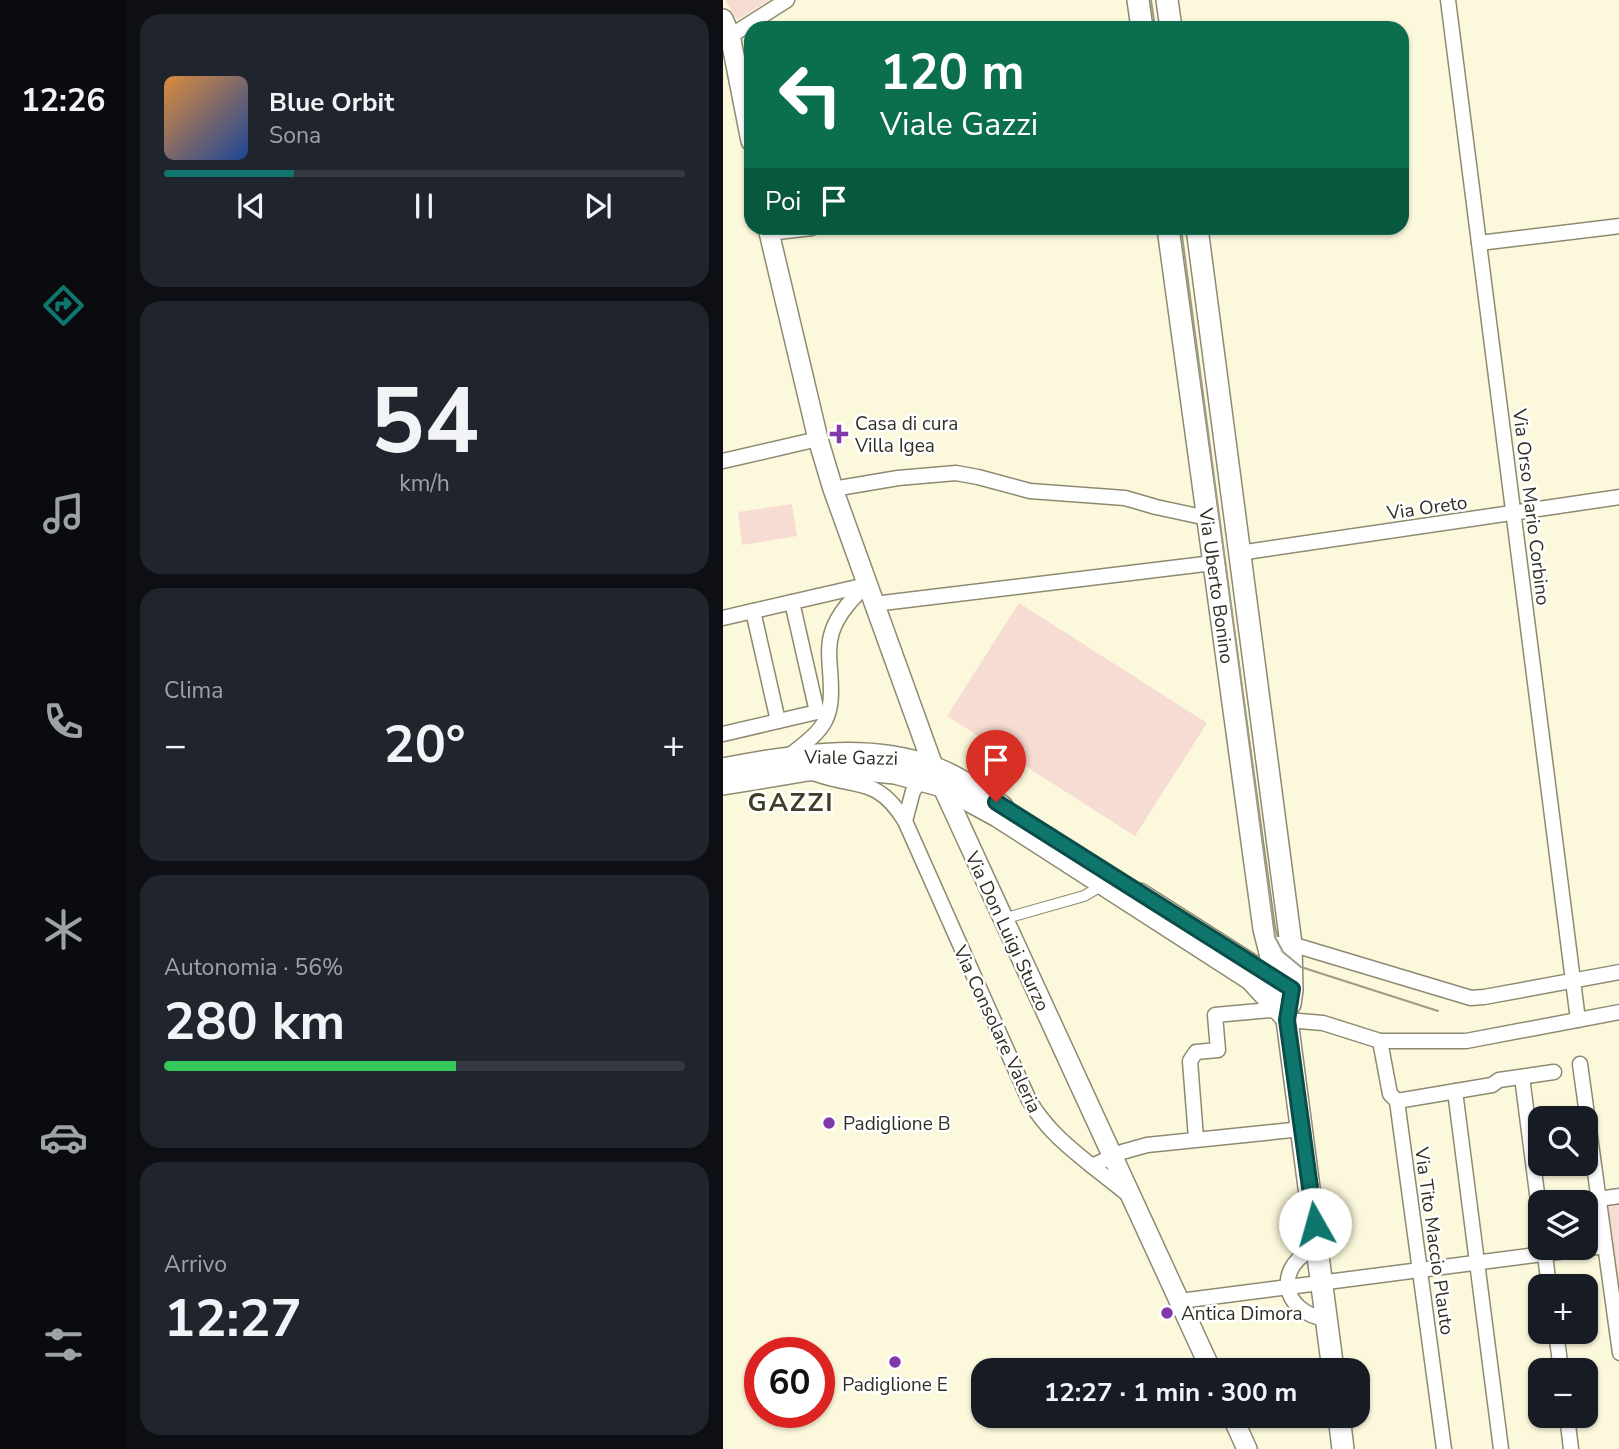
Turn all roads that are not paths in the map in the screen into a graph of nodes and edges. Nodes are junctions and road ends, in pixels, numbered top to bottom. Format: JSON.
{"nodes":[{"id":1,"x":787,"y":0,"type":"edge"},
{"id":2,"x":1138,"y":0,"type":"edge"},
{"id":3,"x":1167,"y":0,"type":"edge"},
{"id":4,"x":1448,"y":0,"type":"edge"},
{"id":5,"x":747,"y":21,"type":"edge"},
{"id":6,"x":1141,"y":21,"type":"edge"},
{"id":7,"x":1170,"y":21,"type":"edge"},
{"id":8,"x":744,"y":23,"type":"edge"},
{"id":9,"x":726,"y":32,"type":"edge"},
{"id":10,"x":744,"y":110,"type":"edge"},
{"id":11,"x":1619,"y":226,"type":"edge"},
{"id":12,"x":770,"y":235,"type":"edge"},
{"id":13,"x":1169,"y":235,"type":"edge"},
{"id":14,"x":1198,"y":235,"type":"edge"},
{"id":15,"x":1479,"y":243,"type":"junction"},
{"id":16,"x":818,"y":439,"type":"junction"},
{"id":17,"x":723,"y":461,"type":"edge"},
{"id":18,"x":833,"y":489,"type":"junction"},
{"id":19,"x":1619,"y":497,"type":"edge"},
{"id":20,"x":1513,"y":513,"type":"junction"},
{"id":21,"x":1207,"y":518,"type":"junction"},
{"id":22,"x":1239,"y":553,"type":"junction"},
{"id":23,"x":1213,"y":563,"type":"junction"},
{"id":24,"x":867,"y":584,"type":"junction"},
{"id":25,"x":792,"y":602,"type":"junction"},
{"id":26,"x":874,"y":604,"type":"junction"},
{"id":27,"x":753,"y":611,"type":"junction"},
{"id":28,"x":723,"y":618,"type":"edge"},
{"id":29,"x":778,"y":721,"type":"junction"},
{"id":30,"x":723,"y":734,"type":"edge"},
{"id":31,"x":789,"y":756,"type":"junction"},
{"id":32,"x":723,"y":768,"type":"edge"},
{"id":33,"x":808,"y":771,"type":"junction"},
{"id":34,"x":926,"y":773,"type":"junction"},
{"id":35,"x":723,"y":785,"type":"edge"},
{"id":36,"x":942,"y":787,"type":"junction"},
{"id":37,"x":905,"y":821,"type":"junction"},
{"id":38,"x":1103,"y":885,"type":"junction"},
{"id":39,"x":1002,"y":919,"type":"junction"},
{"id":40,"x":1268,"y":944,"type":"junction"},
{"id":41,"x":1291,"y":944,"type":"junction"},
{"id":42,"x":1228,"y":950,"type":"junction"},
{"id":43,"x":1619,"y":972,"type":"edge"},
{"id":44,"x":1250,"y":980,"type":"junction"},
{"id":45,"x":1287,"y":980,"type":"junction"},
{"id":46,"x":1573,"y":981,"type":"junction"},
{"id":47,"x":1619,"y":1012,"type":"edge"},
{"id":48,"x":1284,"y":1016,"type":"junction"},
{"id":49,"x":1578,"y":1020,"type":"junction"},
{"id":50,"x":1380,"y":1041,"type":"junction"},
{"id":51,"x":1580,"y":1065,"type":"dead end"},
{"id":52,"x":1554,"y":1072,"type":"dead end"},
{"id":53,"x":1522,"y":1077,"type":"junction"},
{"id":54,"x":1455,"y":1091,"type":"junction"},
{"id":55,"x":1397,"y":1101,"type":"junction"},
{"id":56,"x":1302,"y":1129,"type":"junction"},
{"id":57,"x":1196,"y":1138,"type":"junction"},
{"id":58,"x":1112,"y":1157,"type":"junction"},
{"id":59,"x":1092,"y":1166,"type":"junction"},
{"id":60,"x":1537,"y":1190,"type":"edge"},
{"id":61,"x":1597,"y":1190,"type":"edge"},
{"id":62,"x":1131,"y":1196,"type":"junction"},
{"id":63,"x":1619,"y":1196,"type":"edge"},
{"id":64,"x":1598,"y":1199,"type":"joint"},
{"id":65,"x":1605,"y":1246,"type":"junction"},
{"id":66,"x":1318,"y":1247,"type":"junction"},
{"id":67,"x":1598,"y":1247,"type":"edge"},
{"id":68,"x":1528,"y":1254,"type":"edge"},
{"id":69,"x":1477,"y":1262,"type":"junction"},
{"id":70,"x":1419,"y":1270,"type":"junction"},
{"id":71,"x":1322,"y":1282,"type":"junction"},
{"id":72,"x":1288,"y":1286,"type":"junction"},
{"id":73,"x":1615,"y":1286,"type":"edge"},
{"id":74,"x":1180,"y":1301,"type":"junction"},
{"id":75,"x":1327,"y":1319,"type":"junction"},
{"id":76,"x":1619,"y":1353,"type":"edge"},
{"id":77,"x":1206,"y":1358,"type":"edge"},
{"id":78,"x":1332,"y":1358,"type":"edge"},
{"id":79,"x":1237,"y":1428,"type":"edge"},
{"id":80,"x":1340,"y":1428,"type":"edge"},
{"id":81,"x":1568,"y":1428,"type":"edge"},
{"id":82,"x":1247,"y":1449,"type":"edge"},
{"id":83,"x":1343,"y":1449,"type":"edge"},
{"id":84,"x":1444,"y":1449,"type":"edge"},
{"id":85,"x":1501,"y":1449,"type":"edge"},
{"id":86,"x":1571,"y":1449,"type":"edge"}],
"edges":[{"from":1,"to":5,"type":"street"},
{"from":2,"to":6,"type":"main road"},
{"from":3,"to":7,"type":"main road"},
{"from":4,"to":15,"type":"street","name":"Via Orso Mario Corbino"},
{"from":8,"to":9,"type":"street"},
{"from":9,"to":10,"type":"main road"},
{"from":11,"to":15,"type":"street"},
{"from":12,"to":16,"type":"main road"},
{"from":13,"to":21,"type":"main road","name":"Via Uberto Bonino"},
{"from":14,"to":22,"type":"main road","name":"Via Uberto Bonino"},
{"from":15,"to":20,"type":"street","name":"Via Orso Mario Corbino"},
{"from":16,"to":17,"type":"street"},
{"from":16,"to":18,"type":"main road"},
{"from":18,"to":21,"type":"street"},
{"from":18,"to":24,"type":"main road"},
{"from":19,"to":20,"type":"street","name":"Via Oreto"},
{"from":20,"to":22,"type":"street","name":"Via Oreto"},
{"from":20,"to":46,"type":"street","name":"Via Orso Mario Corbino"},
{"from":21,"to":23,"type":"main road","name":"Via Uberto Bonino"},
{"from":22,"to":41,"type":"main road","name":"Via Uberto Bonino"},
{"from":23,"to":26,"type":"street"},
{"from":23,"to":40,"type":"main road","name":"Via Uberto Bonino"},
{"from":24,"to":25,"type":"street"},
{"from":24,"to":26,"type":"main road"},
{"from":24,"to":31,"type":"street"},
{"from":25,"to":27,"type":"street"},
{"from":25,"to":29,"type":"street"},
{"from":26,"to":34,"type":"main road"},
{"from":27,"to":28,"type":"street"},
{"from":27,"to":29,"type":"street"},
{"from":29,"to":30,"type":"street"},
{"from":31,"to":32,"type":"main road","name":"Viale Gazzi"},
{"from":31,"to":34,"type":"main road","name":"Viale Gazzi"},
{"from":33,"to":34,"type":"main road","name":"Viale Gazzi"},
{"from":33,"to":35,"type":"main road","name":"Viale Gazzi"},
{"from":33,"to":37,"type":"street","name":"Via Consolare Valeria"},
{"from":34,"to":36,"type":"main road","name":"Viale Gazzi"},
{"from":34,"to":37,"type":"street"},
{"from":34,"to":42,"type":"main road","name":"Viale Gazzi"},
{"from":36,"to":38,"type":"main road","name":"Viale Gazzi"},
{"from":36,"to":39,"type":"main road","name":"Via Don Luigi Sturzo"},
{"from":37,"to":59,"type":"street","name":"Via Consolare Valeria"},
{"from":38,"to":39,"type":"street"},
{"from":38,"to":44,"type":"main road","name":"Viale Gazzi"},
{"from":39,"to":58,"type":"main road","name":"Via Don Luigi Sturzo"},
{"from":40,"to":41,"type":"street"},
{"from":40,"to":42,"type":"main road"},
{"from":40,"to":45,"type":"main road","name":"Via Uberto Bonino"},
{"from":41,"to":45,"type":"main road","name":"Via Uberto Bonino"},
{"from":41,"to":46,"type":"street"},
{"from":42,"to":45,"type":"main road","name":"Viale Gazzi"},
{"from":43,"to":46,"type":"street"},
{"from":44,"to":45,"type":"main road"},
{"from":44,"to":48,"type":"main road"},
{"from":45,"to":48,"type":"main road"},
{"from":46,"to":49,"type":"street","name":"Via Orso Mario Corbino"},
{"from":47,"to":49,"type":"street"},
{"from":48,"to":50,"type":"street"},
{"from":48,"to":56,"type":"main road"},
{"from":48,"to":57,"type":"street"},
{"from":49,"to":50,"type":"street"},
{"from":50,"to":55,"type":"street","name":"Via Tito Maccio Plauto"},
{"from":51,"to":61,"type":"street"},
{"from":52,"to":53,"type":"street"},
{"from":53,"to":54,"type":"street"},
{"from":53,"to":60,"type":"street"},
{"from":54,"to":55,"type":"street"},
{"from":54,"to":69,"type":"street"},
{"from":55,"to":70,"type":"street","name":"Via Tito Maccio Plauto"},
{"from":56,"to":57,"type":"street"},
{"from":56,"to":66,"type":"main road"},
{"from":57,"to":58,"type":"street"},
{"from":58,"to":59,"type":"street"},
{"from":58,"to":62,"type":"main road"},
{"from":59,"to":62,"type":"street","name":"Via Consolare Valeria"},
{"from":62,"to":74,"type":"main road"},
{"from":63,"to":64,"type":"street"},
{"from":64,"to":65,"type":"street"},
{"from":65,"to":67,"type":"street"},
{"from":65,"to":73,"type":"street"},
{"from":66,"to":71,"type":"main road"},
{"from":66,"to":72,"type":"street"},
{"from":68,"to":69,"type":"street"},
{"from":69,"to":70,"type":"street"},
{"from":69,"to":85,"type":"street"},
{"from":70,"to":71,"type":"street"},
{"from":70,"to":84,"type":"street","name":"Via Tito Maccio Plauto"},
{"from":71,"to":72,"type":"street"},
{"from":71,"to":75,"type":"main road"},
{"from":72,"to":74,"type":"street"},
{"from":72,"to":75,"type":"street"},
{"from":73,"to":76,"type":"street"},
{"from":74,"to":77,"type":"main road"},
{"from":75,"to":78,"type":"main road"},
{"from":79,"to":82,"type":"main road"},
{"from":80,"to":83,"type":"main road"},
{"from":81,"to":86,"type":"street"}]}
